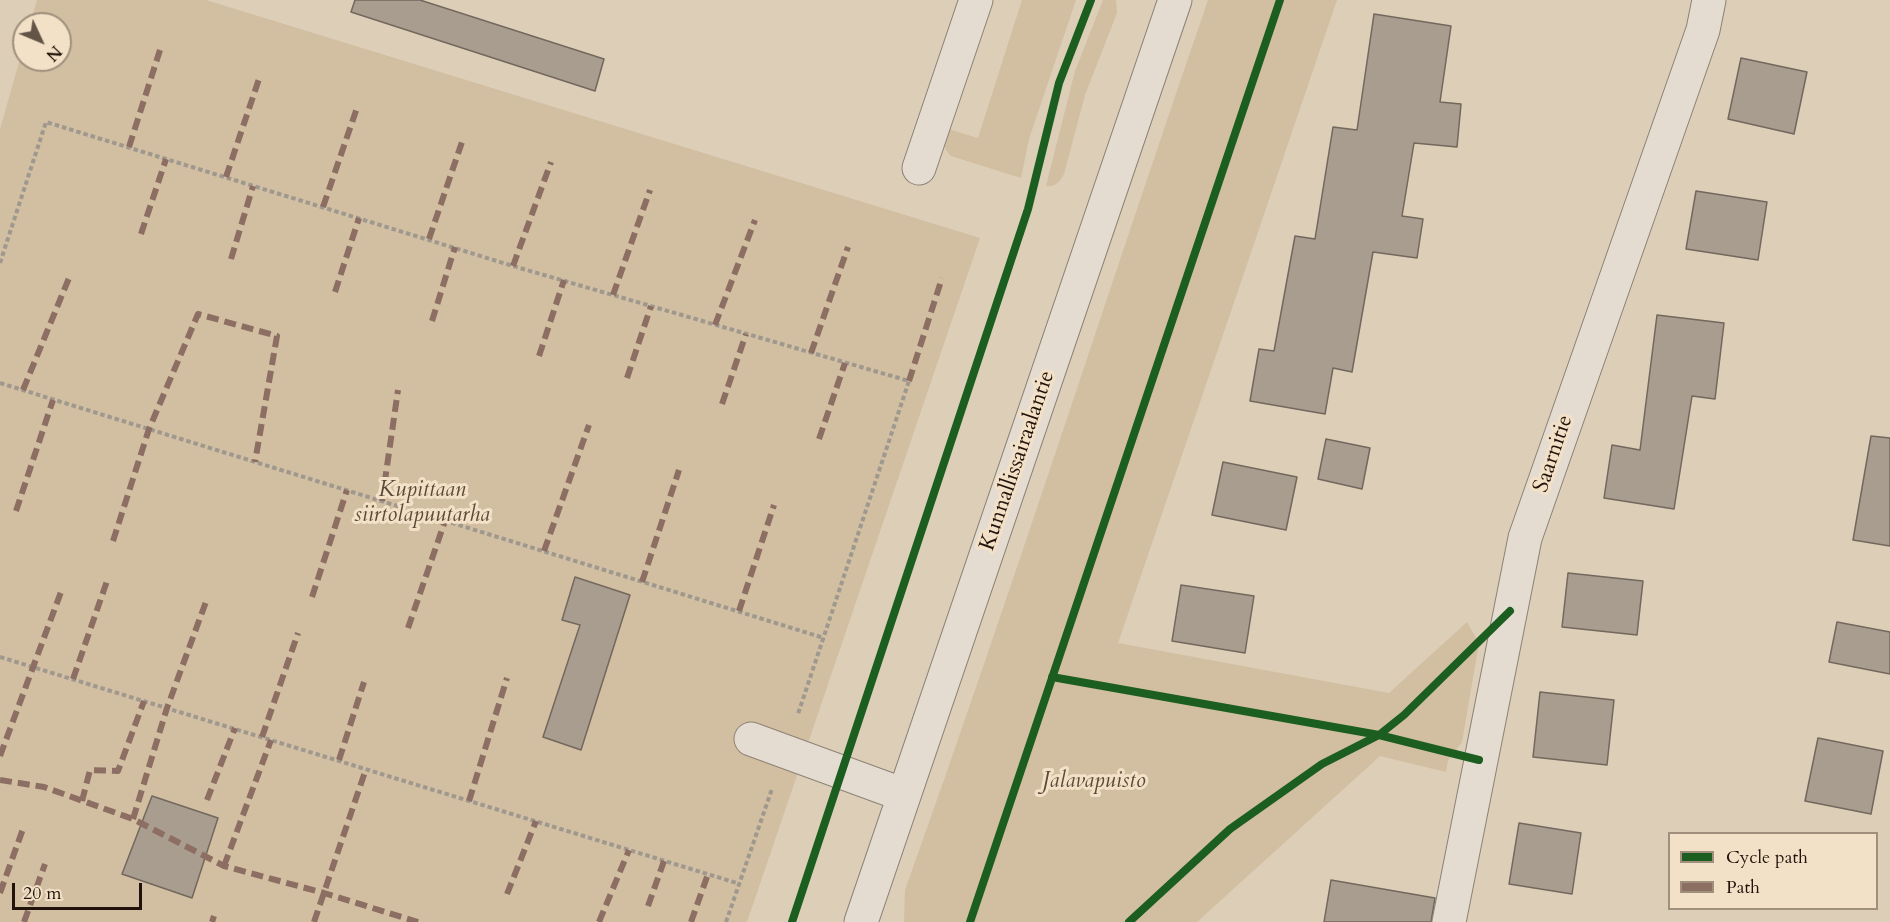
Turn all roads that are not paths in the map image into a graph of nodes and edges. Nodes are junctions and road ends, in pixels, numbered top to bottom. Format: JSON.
{"nodes":[{"id":1,"x":976,"y":0,"type":"edge"},
{"id":2,"x":1709,"y":0,"type":"edge"},
{"id":3,"x":1167,"y":4,"type":"edge"},
{"id":4,"x":919,"y":168,"type":"dead end"},
{"id":5,"x":751,"y":740,"type":"dead end"},
{"id":6,"x":904,"y":795,"type":"junction"},
{"id":7,"x":861,"y":922,"type":"edge"},
{"id":8,"x":1449,"y":922,"type":"edge"}],
"edges":[{"from":1,"to":4,"type":"street"},
{"from":2,"to":8,"type":"street","name":"Saarnitie"},
{"from":3,"to":6,"type":"street","name":"Kunnallissairaalantie"},
{"from":5,"to":6,"type":"street"},
{"from":6,"to":7,"type":"street","name":"Kunnallissairaalantie"}]}
